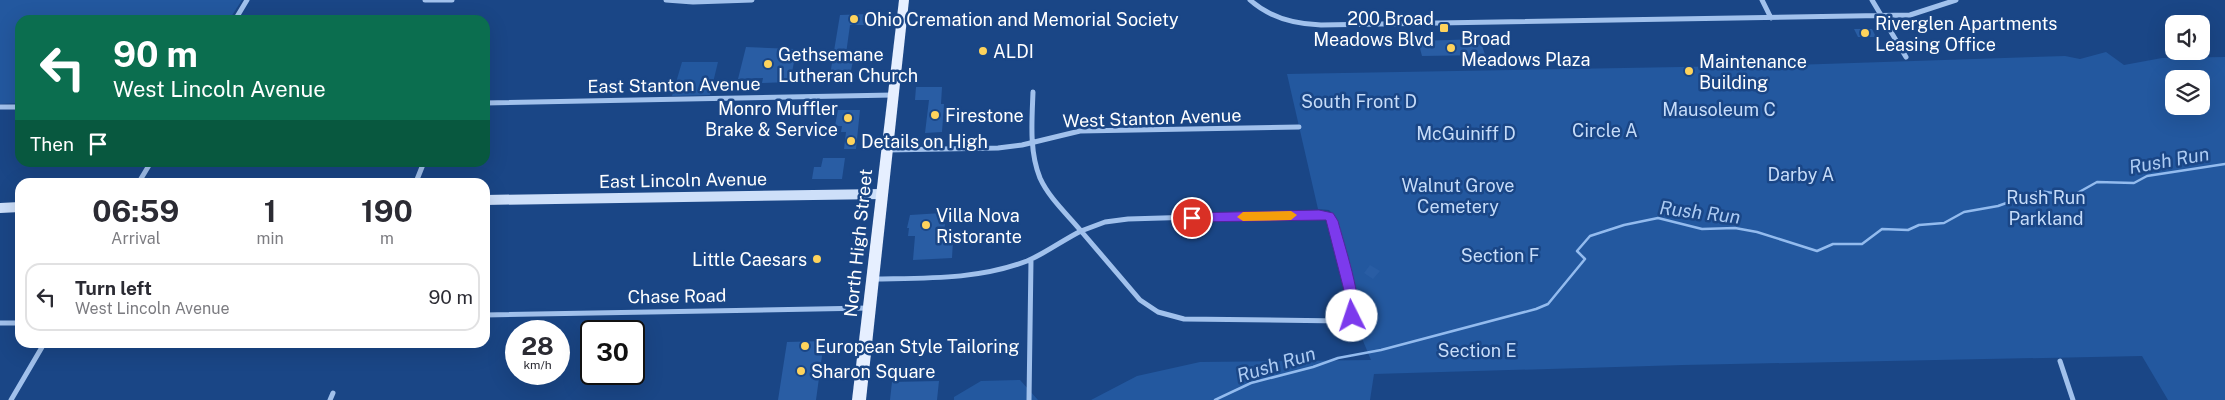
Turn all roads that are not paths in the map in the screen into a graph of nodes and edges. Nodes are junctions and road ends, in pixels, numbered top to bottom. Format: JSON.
{"nodes":[{"id":1,"x":247,"y":0,"type":"edge"},
{"id":2,"x":425,"y":0,"type":"edge"},
{"id":3,"x":452,"y":0,"type":"edge"},
{"id":4,"x":666,"y":0,"type":"edge"},
{"id":5,"x":752,"y":0,"type":"edge"},
{"id":6,"x":904,"y":0,"type":"edge"},
{"id":7,"x":1250,"y":0,"type":"edge"},
{"id":8,"x":1762,"y":0,"type":"edge"},
{"id":9,"x":1872,"y":0,"type":"edge"},
{"id":10,"x":1956,"y":0,"type":"edge"},
{"id":11,"x":238,"y":15,"type":"edge"},
{"id":12,"x":1882,"y":16,"type":"junction"},
{"id":13,"x":1771,"y":18,"type":"junction"},
{"id":14,"x":1906,"y":56,"type":"dead end"},
{"id":15,"x":1033,"y":92,"type":"dead end"},
{"id":16,"x":893,"y":95,"type":"junction"},
{"id":17,"x":490,"y":103,"type":"edge"},
{"id":18,"x":0,"y":107,"type":"edge"},
{"id":19,"x":15,"y":107,"type":"edge"},
{"id":20,"x":1299,"y":127,"type":"dead end"},
{"id":21,"x":1032,"y":142,"type":"junction"},
{"id":22,"x":887,"y":150,"type":"junction"},
{"id":23,"x":148,"y":167,"type":"edge"},
{"id":24,"x":141,"y":178,"type":"edge"},
{"id":25,"x":882,"y":194,"type":"junction"},
{"id":26,"x":490,"y":200,"type":"edge"},
{"id":27,"x":15,"y":207,"type":"edge"},
{"id":28,"x":0,"y":208,"type":"edge"},
{"id":29,"x":1080,"y":230,"type":"junction"},
{"id":30,"x":1031,"y":260,"type":"junction"},
{"id":31,"x":873,"y":279,"type":"junction"},
{"id":32,"x":869,"y":308,"type":"junction"},
{"id":33,"x":490,"y":315,"type":"edge"},
{"id":34,"x":0,"y":323,"type":"edge"},
{"id":35,"x":15,"y":323,"type":"edge"},
{"id":36,"x":41,"y":348,"type":"edge"},
{"id":37,"x":2060,"y":361,"type":"dead end"},
{"id":38,"x":333,"y":393,"type":"dead end"},
{"id":39,"x":11,"y":400,"type":"edge"},
{"id":40,"x":330,"y":400,"type":"edge"},
{"id":41,"x":859,"y":400,"type":"edge"},
{"id":42,"x":1028,"y":400,"type":"edge"},
{"id":43,"x":2073,"y":400,"type":"edge"}],
"edges":[{"from":1,"to":11,"type":"street"},
{"from":2,"to":3,"type":"street"},
{"from":4,"to":5,"type":"street"},
{"from":6,"to":16,"type":"main road","name":"North High Street"},
{"from":7,"to":13,"type":"street"},
{"from":8,"to":13,"type":"street"},
{"from":9,"to":12,"type":"street"},
{"from":10,"to":12,"type":"street"},
{"from":12,"to":13,"type":"street"},
{"from":12,"to":14,"type":"street"},
{"from":15,"to":21,"type":"street"},
{"from":16,"to":17,"type":"street","name":"East Stanton Avenue"},
{"from":16,"to":22,"type":"main road","name":"North High Street"},
{"from":18,"to":19,"type":"street"},
{"from":20,"to":21,"type":"street","name":"West Stanton Avenue"},
{"from":21,"to":22,"type":"street","name":"West Stanton Avenue"},
{"from":21,"to":29,"type":"street"},
{"from":22,"to":25,"type":"main road","name":"North High Street"},
{"from":23,"to":24,"type":"street"},
{"from":25,"to":26,"type":"main road","name":"East Lincoln Avenue"},
{"from":25,"to":31,"type":"main road","name":"North High Street"},
{"from":27,"to":28,"type":"main road"},
{"from":29,"to":29,"type":"street"},
{"from":29,"to":30,"type":"street"},
{"from":30,"to":31,"type":"street"},
{"from":30,"to":42,"type":"street"},
{"from":31,"to":32,"type":"main road","name":"North High Street"},
{"from":32,"to":33,"type":"street","name":"Chase Road"},
{"from":32,"to":41,"type":"main road","name":"North High Street"},
{"from":34,"to":35,"type":"street"},
{"from":36,"to":39,"type":"street"},
{"from":37,"to":43,"type":"street"},
{"from":38,"to":40,"type":"street"}]}
